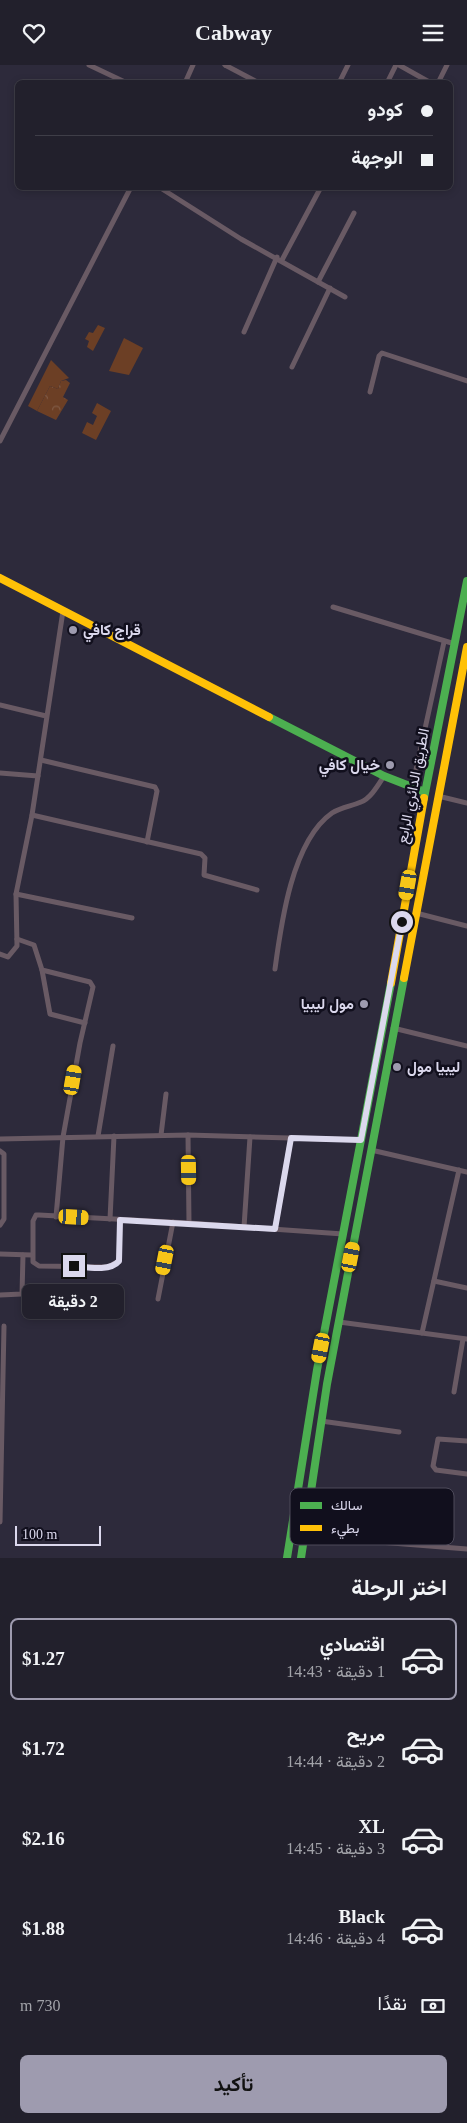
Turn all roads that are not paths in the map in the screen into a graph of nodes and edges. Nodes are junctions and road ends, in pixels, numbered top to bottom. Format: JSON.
{"nodes":[{"id":1,"x":89,"y":65,"type":"edge"},
{"id":2,"x":194,"y":65,"type":"edge"},
{"id":3,"x":225,"y":65,"type":"edge"},
{"id":4,"x":348,"y":65,"type":"edge"},
{"id":5,"x":398,"y":65,"type":"edge"},
{"id":6,"x":447,"y":65,"type":"edge"},
{"id":7,"x":121,"y":80,"type":"edge"},
{"id":8,"x":186,"y":80,"type":"edge"},
{"id":9,"x":253,"y":80,"type":"edge"},
{"id":10,"x":340,"y":80,"type":"edge"},
{"id":11,"x":389,"y":80,"type":"edge"},
{"id":12,"x":426,"y":80,"type":"edge"},
{"id":13,"x":440,"y":80,"type":"edge"},
{"id":14,"x":129,"y":190,"type":"edge"},
{"id":15,"x":164,"y":190,"type":"edge"},
{"id":16,"x":319,"y":190,"type":"edge"},
{"id":17,"x":354,"y":213,"type":"dead end"},
{"id":18,"x":280,"y":259,"type":"junction"},
{"id":19,"x":318,"y":282,"type":"junction"},
{"id":20,"x":330,"y":289,"type":"junction"},
{"id":21,"x":345,"y":297,"type":"dead end"},
{"id":22,"x":244,"y":332,"type":"dead end"},
{"id":23,"x":292,"y":367,"type":"dead end"},
{"id":24,"x":467,"y":381,"type":"edge"},
{"id":25,"x":370,"y":392,"type":"dead end"},
{"id":26,"x":0,"y":441,"type":"edge"},
{"id":27,"x":0,"y":578,"type":"edge"},
{"id":28,"x":467,"y":581,"type":"edge"},
{"id":29,"x":333,"y":607,"type":"dead end"},
{"id":30,"x":63,"y":611,"type":"junction"},
{"id":31,"x":444,"y":642,"type":"junction"},
{"id":32,"x":455,"y":644,"type":"junction"},
{"id":33,"x":467,"y":650,"type":"edge"},
{"id":34,"x":0,"y":705,"type":"edge"},
{"id":35,"x":46,"y":716,"type":"junction"},
{"id":36,"x":40,"y":760,"type":"junction"},
{"id":37,"x":0,"y":773,"type":"edge"},
{"id":38,"x":38,"y":776,"type":"junction"},
{"id":39,"x":384,"y":776,"type":"junction"},
{"id":40,"x":412,"y":788,"type":"junction"},
{"id":41,"x":425,"y":792,"type":"junction"},
{"id":42,"x":437,"y":796,"type":"junction"},
{"id":43,"x":467,"y":803,"type":"edge"},
{"id":44,"x":32,"y":815,"type":"junction"},
{"id":45,"x":147,"y":842,"type":"junction"},
{"id":46,"x":257,"y":890,"type":"dead end"},
{"id":47,"x":16,"y":894,"type":"junction"},
{"id":48,"x":416,"y":913,"type":"junction"},
{"id":49,"x":132,"y":918,"type":"dead end"},
{"id":50,"x":467,"y":926,"type":"edge"},
{"id":51,"x":17,"y":939,"type":"junction"},
{"id":52,"x":0,"y":954,"type":"edge"},
{"id":53,"x":275,"y":969,"type":"dead end"},
{"id":54,"x":42,"y":970,"type":"junction"},
{"id":55,"x":85,"y":1023,"type":"junction"},
{"id":56,"x":393,"y":1028,"type":"junction"},
{"id":57,"x":113,"y":1045,"type":"dead end"},
{"id":58,"x":467,"y":1046,"type":"edge"},
{"id":59,"x":166,"y":1094,"type":"dead end"},
{"id":60,"x":161,"y":1135,"type":"junction"},
{"id":61,"x":188,"y":1135,"type":"junction"},
{"id":62,"x":98,"y":1136,"type":"junction"},
{"id":63,"x":114,"y":1136,"type":"junction"},
{"id":64,"x":63,"y":1137,"type":"junction"},
{"id":65,"x":250,"y":1137,"type":"junction"},
{"id":66,"x":291,"y":1138,"type":"junction"},
{"id":67,"x":0,"y":1139,"type":"edge"},
{"id":68,"x":361,"y":1140,"type":"junction"},
{"id":69,"x":371,"y":1150,"type":"junction"},
{"id":70,"x":0,"y":1151,"type":"edge"},
{"id":71,"x":459,"y":1170,"type":"junction"},
{"id":72,"x":467,"y":1172,"type":"edge"},
{"id":73,"x":352,"y":1187,"type":"junction"},
{"id":74,"x":364,"y":1189,"type":"junction"},
{"id":75,"x":56,"y":1217,"type":"junction"},
{"id":76,"x":110,"y":1219,"type":"junction"},
{"id":77,"x":120,"y":1220,"type":"junction"},
{"id":78,"x":173,"y":1222,"type":"junction"},
{"id":79,"x":189,"y":1223,"type":"junction"},
{"id":80,"x":0,"y":1225,"type":"edge"},
{"id":81,"x":244,"y":1227,"type":"junction"},
{"id":82,"x":275,"y":1229,"type":"junction"},
{"id":83,"x":343,"y":1234,"type":"junction"},
{"id":84,"x":0,"y":1254,"type":"edge"},
{"id":85,"x":23,"y":1255,"type":"junction"},
{"id":86,"x":32,"y":1255,"type":"junction"},
{"id":87,"x":434,"y":1281,"type":"junction"},
{"id":88,"x":467,"y":1288,"type":"edge"},
{"id":89,"x":0,"y":1295,"type":"edge"},
{"id":90,"x":158,"y":1299,"type":"dead end"},
{"id":91,"x":338,"y":1322,"type":"junction"},
{"id":92,"x":4,"y":1326,"type":"dead end"},
{"id":93,"x":422,"y":1333,"type":"junction"},
{"id":94,"x":465,"y":1339,"type":"edge"},
{"id":95,"x":1,"y":1367,"type":"edge"},
{"id":96,"x":454,"y":1392,"type":"dead end"},
{"id":97,"x":1,"y":1415,"type":"edge"},
{"id":98,"x":321,"y":1421,"type":"junction"},
{"id":99,"x":399,"y":1433,"type":"dead end"},
{"id":100,"x":467,"y":1441,"type":"edge"},
{"id":101,"x":467,"y":1474,"type":"edge"},
{"id":102,"x":298,"y":1488,"type":"edge"},
{"id":103,"x":311,"y":1488,"type":"edge"},
{"id":104,"x":0,"y":1522,"type":"edge"},
{"id":105,"x":290,"y":1538,"type":"edge"},
{"id":106,"x":303,"y":1545,"type":"edge"},
{"id":107,"x":417,"y":1545,"type":"edge"},
{"id":108,"x":467,"y":1549,"type":"edge"},
{"id":109,"x":287,"y":1558,"type":"edge"},
{"id":110,"x":301,"y":1558,"type":"edge"}],
"edges":[{"from":1,"to":7,"type":"street"},
{"from":2,"to":8,"type":"street"},
{"from":3,"to":9,"type":"street"},
{"from":4,"to":10,"type":"street"},
{"from":5,"to":11,"type":"street"},
{"from":5,"to":12,"type":"street"},
{"from":6,"to":13,"type":"street"},
{"from":14,"to":26,"type":"street"},
{"from":15,"to":18,"type":"street"},
{"from":16,"to":18,"type":"street"},
{"from":17,"to":19,"type":"street"},
{"from":18,"to":19,"type":"street"},
{"from":18,"to":22,"type":"street"},
{"from":19,"to":20,"type":"street"},
{"from":20,"to":21,"type":"street"},
{"from":20,"to":23,"type":"street"},
{"from":24,"to":25,"type":"street"},
{"from":27,"to":30,"type":"main road"},
{"from":28,"to":32,"type":"main road","name":"الطريق الدائري الرابع"},
{"from":29,"to":31,"type":"street"},
{"from":30,"to":35,"type":"street"},
{"from":30,"to":39,"type":"main road"},
{"from":31,"to":32,"type":"street"},
{"from":31,"to":40,"type":"street"},
{"from":32,"to":41,"type":"main road","name":"الطريق الدائري الرابع"},
{"from":33,"to":42,"type":"main road","name":"الطريق الدائري الرابع"},
{"from":34,"to":35,"type":"street"},
{"from":35,"to":36,"type":"street"},
{"from":36,"to":38,"type":"street"},
{"from":36,"to":45,"type":"street"},
{"from":37,"to":38,"type":"street"},
{"from":38,"to":44,"type":"street"},
{"from":39,"to":40,"type":"main road"},
{"from":39,"to":53,"type":"street"},
{"from":40,"to":41,"type":"main road"},
{"from":41,"to":68,"type":"main road","name":"الطريق الدائري الرابع"},
{"from":42,"to":43,"type":"street"},
{"from":42,"to":48,"type":"main road","name":"الطريق الدائري الرابع"},
{"from":44,"to":45,"type":"street"},
{"from":44,"to":47,"type":"street"},
{"from":45,"to":46,"type":"street"},
{"from":47,"to":49,"type":"street"},
{"from":47,"to":51,"type":"street"},
{"from":48,"to":50,"type":"street"},
{"from":48,"to":56,"type":"main road","name":"الطريق الدائري الرابع"},
{"from":51,"to":52,"type":"street"},
{"from":51,"to":54,"type":"street"},
{"from":54,"to":55,"type":"street"},
{"from":54,"to":55,"type":"street"},
{"from":55,"to":64,"type":"street"},
{"from":56,"to":58,"type":"street"},
{"from":56,"to":69,"type":"main road","name":"الطريق الدائري الرابع"},
{"from":57,"to":62,"type":"street"},
{"from":59,"to":60,"type":"street"},
{"from":60,"to":61,"type":"street"},
{"from":60,"to":63,"type":"street"},
{"from":61,"to":65,"type":"street"},
{"from":61,"to":79,"type":"street"},
{"from":62,"to":63,"type":"street"},
{"from":62,"to":64,"type":"street"},
{"from":63,"to":76,"type":"street"},
{"from":64,"to":67,"type":"street"},
{"from":64,"to":75,"type":"street"},
{"from":65,"to":66,"type":"street"},
{"from":65,"to":81,"type":"street"},
{"from":66,"to":68,"type":"street"},
{"from":66,"to":82,"type":"street"},
{"from":68,"to":73,"type":"main road","name":"الطريق الدائري الرابع"},
{"from":69,"to":71,"type":"street"},
{"from":69,"to":74,"type":"main road","name":"الطريق الدائري الرابع"},
{"from":70,"to":80,"type":"street"},
{"from":71,"to":72,"type":"street"},
{"from":71,"to":87,"type":"street"},
{"from":73,"to":74,"type":"main road"},
{"from":73,"to":83,"type":"main road","name":"الطريق الدائري الرابع"},
{"from":74,"to":91,"type":"main road","name":"الطريق الدائري الرابع"},
{"from":75,"to":76,"type":"street"},
{"from":75,"to":86,"type":"street"},
{"from":76,"to":77,"type":"street"},
{"from":77,"to":78,"type":"street"},
{"from":77,"to":86,"type":"street"},
{"from":78,"to":79,"type":"street"},
{"from":78,"to":90,"type":"street"},
{"from":79,"to":81,"type":"street"},
{"from":81,"to":82,"type":"street"},
{"from":82,"to":83,"type":"street"},
{"from":83,"to":102,"type":"main road","name":"الطريق الدائري الرابع"},
{"from":84,"to":85,"type":"street"},
{"from":85,"to":86,"type":"street"},
{"from":85,"to":89,"type":"street"},
{"from":87,"to":88,"type":"street"},
{"from":87,"to":93,"type":"street"},
{"from":91,"to":93,"type":"street"},
{"from":91,"to":98,"type":"main road","name":"الطريق الدائري الرابع"},
{"from":92,"to":95,"type":"street"},
{"from":93,"to":94,"type":"street"},
{"from":94,"to":96,"type":"street"},
{"from":95,"to":97,"type":"street"},
{"from":97,"to":104,"type":"street"},
{"from":98,"to":99,"type":"street"},
{"from":98,"to":103,"type":"main road","name":"الطريق الدائري الرابع"},
{"from":100,"to":101,"type":"street"},
{"from":105,"to":109,"type":"main road","name":"الطريق الدائري الرابع"},
{"from":106,"to":110,"type":"main road","name":"الطريق الدائري الرابع"},
{"from":107,"to":108,"type":"street"}]}
